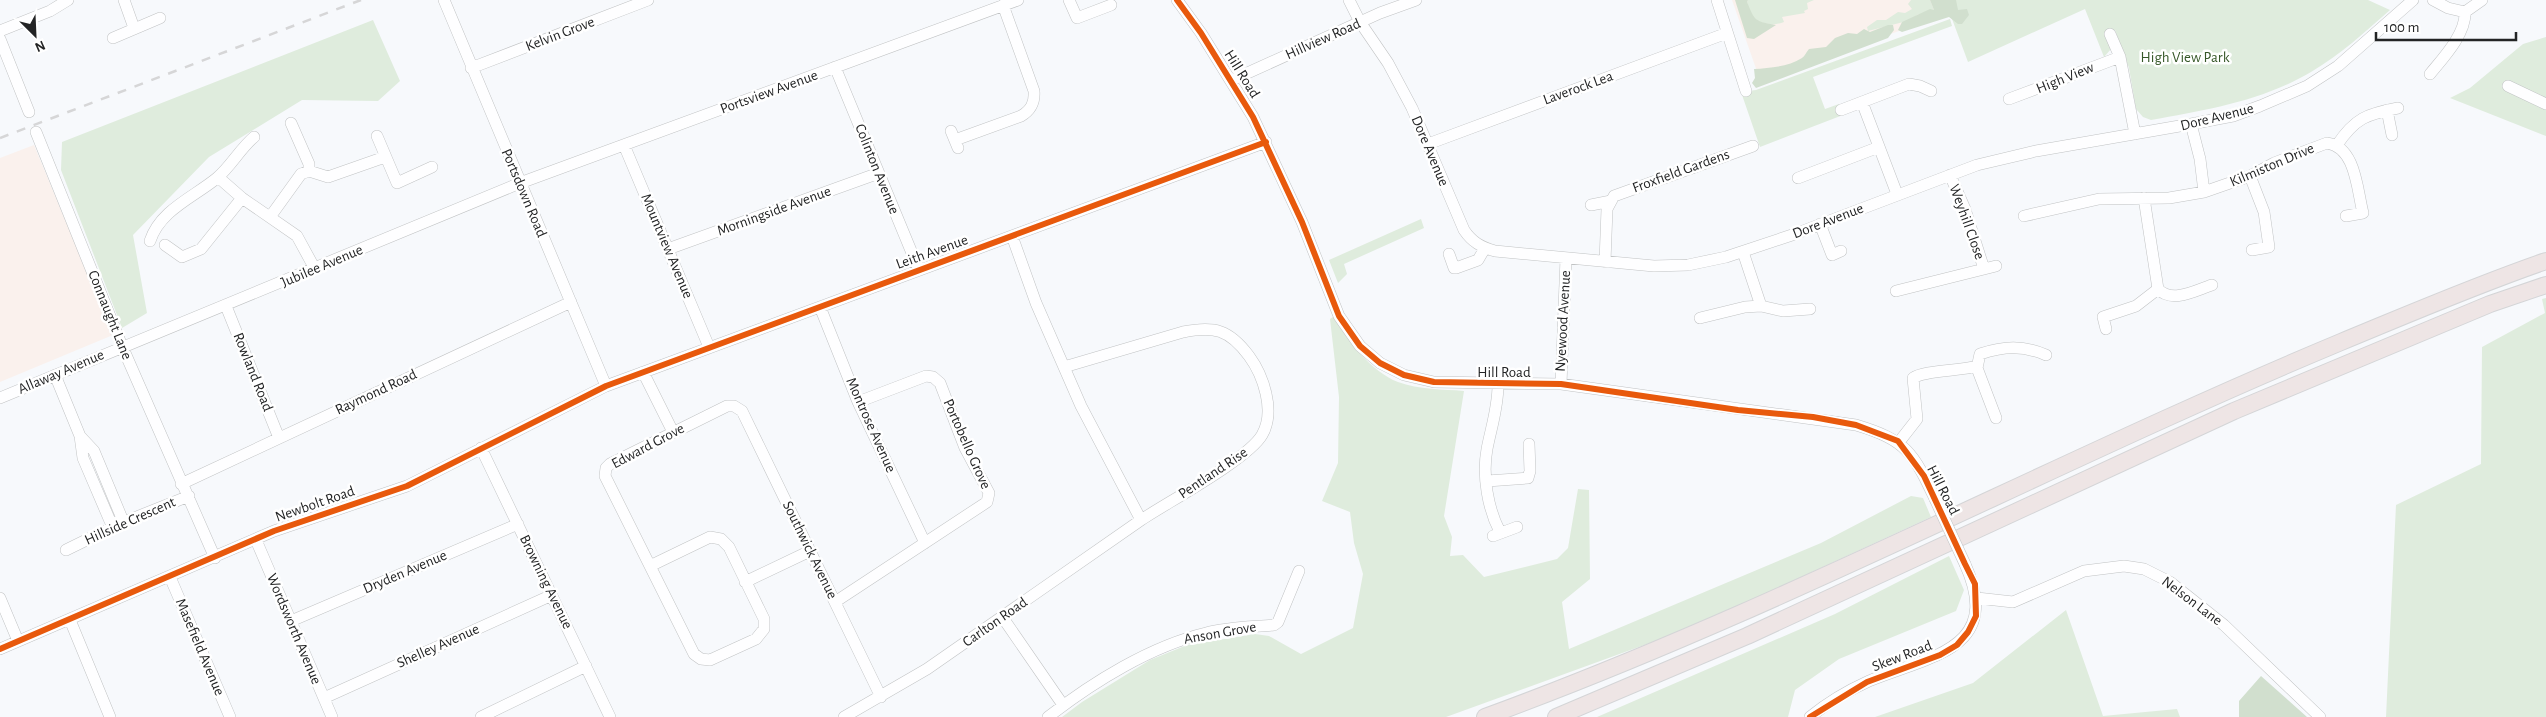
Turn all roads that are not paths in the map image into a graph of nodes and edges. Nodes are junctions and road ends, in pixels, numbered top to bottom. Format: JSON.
{"nodes":[{"id":1,"x":68,"y":0,"type":"edge"},
{"id":2,"x":124,"y":0,"type":"edge"},
{"id":3,"x":444,"y":0,"type":"edge"},
{"id":4,"x":648,"y":0,"type":"edge"},
{"id":5,"x":1018,"y":0,"type":"edge"},
{"id":6,"x":1069,"y":0,"type":"edge"},
{"id":7,"x":1177,"y":0,"type":"edge"},
{"id":8,"x":1349,"y":0,"type":"edge"},
{"id":9,"x":1416,"y":0,"type":"edge"},
{"id":10,"x":1717,"y":0,"type":"edge"},
{"id":11,"x":2413,"y":0,"type":"edge"},
{"id":12,"x":2432,"y":0,"type":"edge"},
{"id":13,"x":2482,"y":0,"type":"edge"},
{"id":14,"x":1111,"y":5,"type":"dead end"},
{"id":15,"x":1003,"y":6,"type":"junction"},
{"id":16,"x":2465,"y":12,"type":"junction"},
{"id":17,"x":160,"y":18,"type":"dead end"},
{"id":18,"x":1360,"y":22,"type":"junction"},
{"id":19,"x":134,"y":28,"type":"junction"},
{"id":20,"x":0,"y":31,"type":"edge"},
{"id":21,"x":1727,"y":33,"type":"junction"},
{"id":22,"x":2110,"y":34,"type":"dead end"},
{"id":23,"x":0,"y":38,"type":"edge"},
{"id":24,"x":113,"y":38,"type":"dead end"},
{"id":25,"x":2120,"y":57,"type":"junction"},
{"id":26,"x":835,"y":67,"type":"junction"},
{"id":27,"x":472,"y":68,"type":"junction"},
{"id":28,"x":2430,"y":74,"type":"dead end"},
{"id":29,"x":1232,"y":80,"type":"junction"},
{"id":30,"x":2508,"y":86,"type":"dead end"},
{"id":31,"x":1746,"y":91,"type":"dead end"},
{"id":32,"x":1931,"y":92,"type":"dead end"},
{"id":33,"x":2009,"y":99,"type":"dead end"},
{"id":34,"x":1862,"y":102,"type":"junction"},
{"id":35,"x":2546,"y":104,"type":"edge"},
{"id":36,"x":1841,"y":110,"type":"dead end"},
{"id":37,"x":29,"y":112,"type":"dead end"},
{"id":38,"x":291,"y":123,"type":"dead end"},
{"id":39,"x":2191,"y":124,"type":"junction"},
{"id":40,"x":36,"y":132,"type":"dead end"},
{"id":41,"x":2135,"y":134,"type":"junction"},
{"id":42,"x":2392,"y":135,"type":"dead end"},
{"id":43,"x":377,"y":136,"type":"dead end"},
{"id":44,"x":254,"y":137,"type":"dead end"},
{"id":45,"x":955,"y":140,"type":"dead end"},
{"id":46,"x":1266,"y":142,"type":"junction"},
{"id":47,"x":1428,"y":144,"type":"junction"},
{"id":48,"x":624,"y":145,"type":"junction"},
{"id":49,"x":2337,"y":145,"type":"junction"},
{"id":50,"x":1753,"y":146,"type":"dead end"},
{"id":51,"x":1879,"y":147,"type":"junction"},
{"id":52,"x":385,"y":157,"type":"junction"},
{"id":53,"x":432,"y":167,"type":"dead end"},
{"id":54,"x":309,"y":171,"type":"junction"},
{"id":55,"x":879,"y":173,"type":"junction"},
{"id":56,"x":1950,"y":175,"type":"junction"},
{"id":57,"x":2250,"y":176,"type":"junction"},
{"id":58,"x":218,"y":177,"type":"junction"},
{"id":59,"x":1798,"y":178,"type":"dead end"},
{"id":60,"x":520,"y":183,"type":"junction"},
{"id":61,"x":2204,"y":192,"type":"junction"},
{"id":62,"x":1897,"y":194,"type":"junction"},
{"id":63,"x":242,"y":198,"type":"junction"},
{"id":64,"x":2144,"y":198,"type":"junction"},
{"id":65,"x":1612,"y":201,"type":"junction"},
{"id":66,"x":1591,"y":205,"type":"dead end"},
{"id":67,"x":2024,"y":216,"type":"dead end"},
{"id":68,"x":2346,"y":216,"type":"dead end"},
{"id":69,"x":270,"y":217,"type":"junction"},
{"id":70,"x":1820,"y":224,"type":"junction"},
{"id":71,"x":1012,"y":236,"type":"junction"},
{"id":72,"x":150,"y":241,"type":"dead end"},
{"id":73,"x":165,"y":245,"type":"dead end"},
{"id":74,"x":1485,"y":248,"type":"junction"},
{"id":75,"x":668,"y":249,"type":"junction"},
{"id":76,"x":2252,"y":250,"type":"dead end"},
{"id":77,"x":1743,"y":252,"type":"junction"},
{"id":78,"x":1841,"y":252,"type":"dead end"},
{"id":79,"x":1449,"y":254,"type":"dead end"},
{"id":80,"x":1566,"y":258,"type":"junction"},
{"id":81,"x":2546,"y":261,"type":"edge"},
{"id":82,"x":1605,"y":262,"type":"junction"},
{"id":83,"x":1996,"y":266,"type":"dead end"},
{"id":84,"x":315,"y":269,"type":"junction"},
{"id":85,"x":1984,"y":269,"type":"junction"},
{"id":86,"x":918,"y":270,"type":"junction"},
{"id":87,"x":2212,"y":285,"type":"dead end"},
{"id":88,"x":2546,"y":285,"type":"edge"},
{"id":89,"x":2158,"y":289,"type":"junction"},
{"id":90,"x":1896,"y":291,"type":"dead end"},
{"id":91,"x":571,"y":302,"type":"junction"},
{"id":92,"x":226,"y":306,"type":"junction"},
{"id":93,"x":1761,"y":306,"type":"junction"},
{"id":94,"x":820,"y":307,"type":"junction"},
{"id":95,"x":1810,"y":309,"type":"dead end"},
{"id":96,"x":1700,"y":318,"type":"dead end"},
{"id":97,"x":2106,"y":329,"type":"dead end"},
{"id":98,"x":122,"y":346,"type":"junction"},
{"id":99,"x":710,"y":347,"type":"junction"},
{"id":100,"x":2046,"y":355,"type":"dead end"},
{"id":101,"x":1977,"y":366,"type":"junction"},
{"id":102,"x":1064,"y":367,"type":"junction"},
{"id":103,"x":643,"y":372,"type":"junction"},
{"id":104,"x":55,"y":375,"type":"junction"},
{"id":105,"x":1560,"y":384,"type":"junction"},
{"id":106,"x":1498,"y":385,"type":"junction"},
{"id":107,"x":606,"y":386,"type":"junction"},
{"id":108,"x":0,"y":398,"type":"edge"},
{"id":109,"x":858,"y":402,"type":"junction"},
{"id":110,"x":734,"y":406,"type":"joint"},
{"id":111,"x":1996,"y":418,"type":"dead end"},
{"id":112,"x":673,"y":432,"type":"junction"},
{"id":113,"x":279,"y":438,"type":"junction"},
{"id":114,"x":1899,"y":442,"type":"junction"},
{"id":115,"x":1528,"y":444,"type":"dead end"},
{"id":116,"x":481,"y":448,"type":"junction"},
{"id":117,"x":1486,"y":481,"type":"junction"},
{"id":118,"x":181,"y":484,"type":"junction"},
{"id":119,"x":189,"y":496,"type":"junction"},
{"id":120,"x":1141,"y":520,"type":"junction"},
{"id":121,"x":119,"y":524,"type":"junction"},
{"id":122,"x":518,"y":524,"type":"junction"},
{"id":123,"x":1517,"y":527,"type":"dead end"},
{"id":124,"x":256,"y":540,"type":"junction"},
{"id":125,"x":925,"y":543,"type":"junction"},
{"id":126,"x":66,"y":550,"type":"dead end"},
{"id":127,"x":810,"y":551,"type":"junction"},
{"id":128,"x":216,"y":558,"type":"junction"},
{"id":129,"x":650,"y":566,"type":"junction"},
{"id":130,"x":1300,"y":572,"type":"dead end"},
{"id":131,"x":170,"y":577,"type":"junction"},
{"id":132,"x":745,"y":582,"type":"junction"},
{"id":133,"x":552,"y":595,"type":"junction"},
{"id":134,"x":0,"y":598,"type":"edge"},
{"id":135,"x":1976,"y":598,"type":"junction"},
{"id":136,"x":835,"y":602,"type":"junction"},
{"id":137,"x":1002,"y":618,"type":"junction"},
{"id":138,"x":70,"y":620,"type":"junction"},
{"id":139,"x":291,"y":620,"type":"junction"},
{"id":140,"x":18,"y":641,"type":"junction"},
{"id":141,"x":0,"y":649,"type":"edge"},
{"id":142,"x":586,"y":666,"type":"junction"},
{"id":143,"x":881,"y":697,"type":"junction"},
{"id":144,"x":324,"y":698,"type":"junction"},
{"id":145,"x":1064,"y":705,"type":"junction"},
{"id":146,"x":110,"y":717,"type":"edge"},
{"id":147,"x":230,"y":717,"type":"edge"},
{"id":148,"x":332,"y":717,"type":"edge"},
{"id":149,"x":481,"y":717,"type":"edge"},
{"id":150,"x":610,"y":717,"type":"edge"},
{"id":151,"x":844,"y":717,"type":"edge"},
{"id":152,"x":1048,"y":717,"type":"edge"},
{"id":153,"x":1484,"y":717,"type":"edge"},
{"id":154,"x":1556,"y":717,"type":"edge"},
{"id":155,"x":1810,"y":717,"type":"edge"},
{"id":156,"x":2320,"y":717,"type":"edge"}],
"edges":[{"from":1,"to":20,"type":"street"},
{"from":2,"to":19,"type":"street"},
{"from":3,"to":27,"type":"street","name":"Portsdown Road"},
{"from":4,"to":27,"type":"street","name":"Kelvin Grove"},
{"from":5,"to":15,"type":"street","name":"Portsview Avenue"},
{"from":6,"to":14,"type":"street"},
{"from":7,"to":29,"type":"street","name":"Hill Road"},
{"from":8,"to":18,"type":"street","name":"Dore Avenue"},
{"from":9,"to":18,"type":"street","name":"Hillview Road"},
{"from":10,"to":21,"type":"street"},
{"from":11,"to":39,"type":"street","name":"Dore Avenue"},
{"from":12,"to":16,"type":"street"},
{"from":13,"to":16,"type":"street"},
{"from":15,"to":26,"type":"street","name":"Portsview Avenue"},
{"from":15,"to":45,"type":"street"},
{"from":16,"to":28,"type":"street"},
{"from":17,"to":19,"type":"street"},
{"from":18,"to":29,"type":"street","name":"Hillview Road"},
{"from":18,"to":47,"type":"street","name":"Dore Avenue"},
{"from":19,"to":24,"type":"street"},
{"from":21,"to":31,"type":"street"},
{"from":21,"to":47,"type":"street","name":"Laverock Lea"},
{"from":22,"to":25,"type":"street"},
{"from":23,"to":37,"type":"street"},
{"from":25,"to":33,"type":"street","name":"High View"},
{"from":25,"to":41,"type":"street"},
{"from":26,"to":48,"type":"street","name":"Portsview Avenue"},
{"from":26,"to":55,"type":"street","name":"Colinton Avenue"},
{"from":27,"to":60,"type":"street","name":"Portsdown Road"},
{"from":29,"to":46,"type":"street","name":"Hill Road"},
{"from":30,"to":35,"type":"street"},
{"from":32,"to":34,"type":"street"},
{"from":34,"to":36,"type":"street"},
{"from":34,"to":51,"type":"street"},
{"from":38,"to":54,"type":"street"},
{"from":39,"to":41,"type":"street","name":"Dore Avenue"},
{"from":39,"to":61,"type":"street"},
{"from":40,"to":98,"type":"street","name":"Connaught Lane"},
{"from":41,"to":56,"type":"street","name":"Dore Avenue"},
{"from":42,"to":49,"type":"street","name":"Kilmiston Drive"},
{"from":43,"to":52,"type":"street"},
{"from":44,"to":58,"type":"street"},
{"from":46,"to":71,"type":"street","name":"Leith Avenue"},
{"from":46,"to":106,"type":"street","name":"Hill Road"},
{"from":47,"to":74,"type":"street","name":"Dore Avenue"},
{"from":48,"to":60,"type":"street","name":"Portsview Avenue"},
{"from":48,"to":75,"type":"street","name":"Mountview Avenue"},
{"from":49,"to":57,"type":"street","name":"Kilmiston Drive"},
{"from":49,"to":68,"type":"street"},
{"from":50,"to":65,"type":"street","name":"Froxfield Gardens"},
{"from":51,"to":59,"type":"street"},
{"from":51,"to":62,"type":"street"},
{"from":52,"to":53,"type":"street"},
{"from":52,"to":54,"type":"street"},
{"from":54,"to":69,"type":"street"},
{"from":55,"to":75,"type":"street","name":"Morningside Avenue"},
{"from":55,"to":86,"type":"street","name":"Colinton Avenue"},
{"from":56,"to":62,"type":"street","name":"Dore Avenue"},
{"from":56,"to":85,"type":"street","name":"Weyhill Close"},
{"from":57,"to":61,"type":"street","name":"Kilmiston Drive"},
{"from":57,"to":76,"type":"street"},
{"from":58,"to":63,"type":"street"},
{"from":58,"to":72,"type":"street"},
{"from":60,"to":84,"type":"street","name":"Jubilee Avenue"},
{"from":60,"to":91,"type":"street","name":"Portsdown Road"},
{"from":61,"to":64,"type":"street","name":"Kilmiston Drive"},
{"from":62,"to":70,"type":"street","name":"Dore Avenue"},
{"from":63,"to":69,"type":"street"},
{"from":63,"to":73,"type":"street"},
{"from":64,"to":67,"type":"street","name":"Kilmiston Drive"},
{"from":64,"to":89,"type":"street"},
{"from":65,"to":66,"type":"street","name":"Froxfield Gardens"},
{"from":65,"to":82,"type":"street"},
{"from":69,"to":84,"type":"street"},
{"from":70,"to":77,"type":"street","name":"Dore Avenue"},
{"from":70,"to":78,"type":"street"},
{"from":71,"to":86,"type":"street","name":"Leith Avenue"},
{"from":71,"to":102,"type":"street"},
{"from":74,"to":79,"type":"street"},
{"from":74,"to":80,"type":"street","name":"Dore Avenue"},
{"from":75,"to":99,"type":"street","name":"Mountview Avenue"},
{"from":77,"to":82,"type":"street","name":"Dore Avenue"},
{"from":77,"to":93,"type":"street"},
{"from":80,"to":82,"type":"street","name":"Dore Avenue"},
{"from":80,"to":105,"type":"street","name":"Nyewood Avenue"},
{"from":81,"to":153,"type":"highway"},
{"from":83,"to":85,"type":"street","name":"Weyhill Close"},
{"from":84,"to":92,"type":"street","name":"Jubilee Avenue"},
{"from":85,"to":90,"type":"street","name":"Weyhill Close"},
{"from":86,"to":94,"type":"street","name":"Leith Avenue"},
{"from":87,"to":89,"type":"street"},
{"from":88,"to":154,"type":"highway"},
{"from":89,"to":97,"type":"street"},
{"from":91,"to":107,"type":"street","name":"Portsdown Road"},
{"from":91,"to":113,"type":"street","name":"Raymond Road"},
{"from":92,"to":98,"type":"street","name":"Jubilee Avenue"},
{"from":92,"to":113,"type":"street","name":"Rowland Road"},
{"from":93,"to":95,"type":"street"},
{"from":93,"to":96,"type":"street"},
{"from":94,"to":99,"type":"street","name":"Leith Avenue"},
{"from":94,"to":109,"type":"street","name":"Montrose Avenue"},
{"from":98,"to":104,"type":"street","name":"Allaway Avenue"},
{"from":98,"to":118,"type":"street","name":"Connaught Lane"},
{"from":99,"to":103,"type":"street","name":"Leith Avenue"},
{"from":100,"to":101,"type":"street"},
{"from":101,"to":111,"type":"street"},
{"from":101,"to":114,"type":"street"},
{"from":102,"to":120,"type":"street"},
{"from":102,"to":120,"type":"street","name":"Pentland Rise"},
{"from":103,"to":107,"type":"street","name":"Leith Avenue"},
{"from":103,"to":112,"type":"street"},
{"from":104,"to":108,"type":"street","name":"Allaway Avenue"},
{"from":104,"to":121,"type":"street"},
{"from":105,"to":106,"type":"street","name":"Hill Road"},
{"from":105,"to":114,"type":"street","name":"Hill Road"},
{"from":106,"to":117,"type":"street"},
{"from":107,"to":116,"type":"street","name":"Newbolt Road"},
{"from":109,"to":125,"type":"street","name":"Montrose Avenue"},
{"from":109,"to":125,"type":"street","name":"Portobello Grove"},
{"from":110,"to":112,"type":"street","name":"Edward Grove"},
{"from":110,"to":127,"type":"street","name":"Southwick Avenue"},
{"from":112,"to":129,"type":"street","name":"Edward Grove"},
{"from":113,"to":118,"type":"street","name":"Raymond Road"},
{"from":114,"to":135,"type":"street","name":"Hill Road","bridge":true},
{"from":115,"to":117,"type":"street"},
{"from":116,"to":122,"type":"street","name":"Browning Avenue"},
{"from":116,"to":124,"type":"street","name":"Newbolt Road"},
{"from":117,"to":123,"type":"street"},
{"from":118,"to":119,"type":"street","name":"Connaught Lane"},
{"from":119,"to":121,"type":"street","name":"Hillside Crescent"},
{"from":119,"to":128,"type":"street","name":"Hillside Crescent"},
{"from":120,"to":137,"type":"street","name":"Carlton Road"},
{"from":121,"to":126,"type":"street","name":"Hillside Crescent"},
{"from":122,"to":133,"type":"street","name":"Browning Avenue"},
{"from":122,"to":139,"type":"street","name":"Dryden Avenue"},
{"from":124,"to":128,"type":"street","name":"Newbolt Road"},
{"from":124,"to":139,"type":"street","name":"Wordsworth Avenue"},
{"from":125,"to":136,"type":"street","name":"Portobello Grove"},
{"from":127,"to":132,"type":"street"},
{"from":127,"to":136,"type":"street","name":"Southwick Avenue"},
{"from":128,"to":131,"type":"street","name":"Newbolt Road"},
{"from":129,"to":132,"type":"street","name":"Edward Grove"},
{"from":129,"to":132,"type":"street","name":"Edward Grove"},
{"from":130,"to":145,"type":"street","name":"Anson Grove"},
{"from":131,"to":138,"type":"street","name":"Newbolt Road"},
{"from":131,"to":147,"type":"street","name":"Masefield Avenue"},
{"from":133,"to":142,"type":"street","name":"Browning Avenue"},
{"from":133,"to":144,"type":"street","name":"Shelley Avenue"},
{"from":134,"to":140,"type":"street"},
{"from":135,"to":155,"type":"street","name":"Skew Road"},
{"from":135,"to":156,"type":"street","name":"Nelson Lane"},
{"from":136,"to":143,"type":"street","name":"Southwick Avenue"},
{"from":137,"to":143,"type":"street","name":"Carlton Road"},
{"from":137,"to":145,"type":"street"},
{"from":138,"to":140,"type":"street","name":"Newbolt Road"},
{"from":138,"to":146,"type":"street"},
{"from":139,"to":144,"type":"street","name":"Wordsworth Avenue"},
{"from":140,"to":141,"type":"street","name":"Newbolt Road"},
{"from":142,"to":149,"type":"street"},
{"from":142,"to":150,"type":"street","name":"Browning Avenue"},
{"from":143,"to":151,"type":"street","name":"Carlton Road"},
{"from":144,"to":148,"type":"street","name":"Wordsworth Avenue"},
{"from":145,"to":152,"type":"street","name":"Anson Grove"}]}
